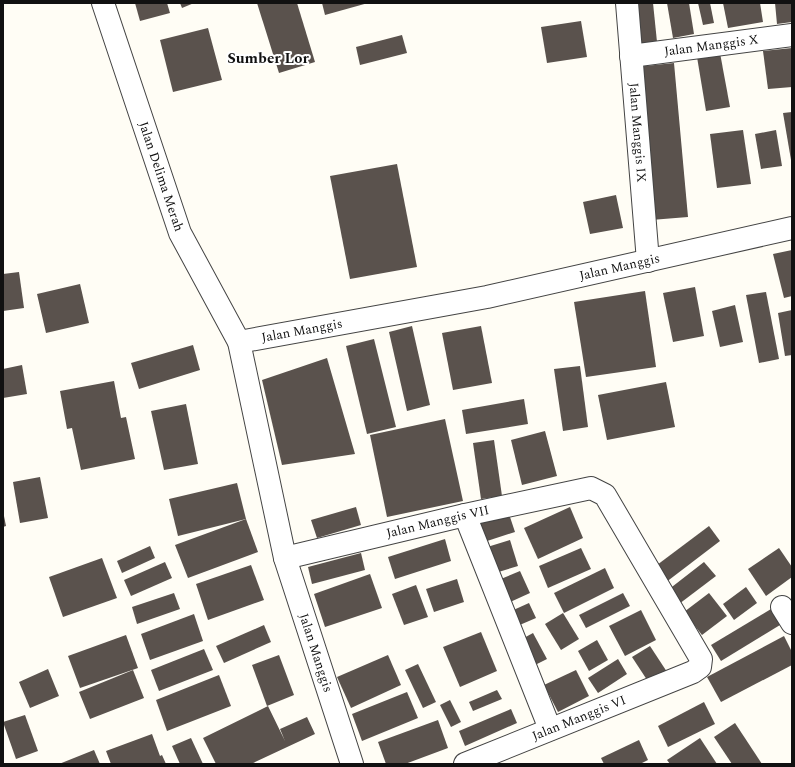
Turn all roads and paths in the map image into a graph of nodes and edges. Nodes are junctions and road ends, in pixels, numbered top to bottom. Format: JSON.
{"nodes":[{"id":1,"x":102,"y":3,"type":"edge"},
{"id":2,"x":627,"y":3,"type":"edge"},
{"id":3,"x":792,"y":35,"type":"edge"},
{"id":4,"x":631,"y":56,"type":"junction"},
{"id":5,"x":792,"y":228,"type":"edge"},
{"id":6,"x":648,"y":261,"type":"junction"},
{"id":7,"x":239,"y":342,"type":"junction"},
{"id":8,"x":465,"y":515,"type":"junction"},
{"id":9,"x":284,"y":558,"type":"junction"},
{"id":10,"x":693,"y":672,"type":"joint"},
{"id":11,"x":550,"y":729,"type":"junction"},
{"id":12,"x":350,"y":764,"type":"edge"},
{"id":13,"x":465,"y":764,"type":"edge"}],
"edges":[{"from":1,"to":7,"type":"street","name":"Jalan Delima Merah"},
{"from":2,"to":4,"type":"street","name":"Jalan Manggis IX"},
{"from":3,"to":4,"type":"street","name":"Jalan Manggis X"},
{"from":4,"to":6,"type":"street","name":"Jalan Manggis IX"},
{"from":5,"to":6,"type":"street","name":"Jalan Manggis"},
{"from":6,"to":7,"type":"street","name":"Jalan Manggis"},
{"from":7,"to":9,"type":"street","name":"Jalan Manggis"},
{"from":8,"to":9,"type":"street","name":"Jalan Manggis VII"},
{"from":8,"to":10,"type":"street","name":"Jalan Manggis VII"},
{"from":8,"to":11,"type":"street"},
{"from":9,"to":12,"type":"street","name":"Jalan Manggis"},
{"from":10,"to":11,"type":"street","name":"Jalan Manggis VI"},
{"from":11,"to":13,"type":"street","name":"Jalan Manggis VI"}]}
